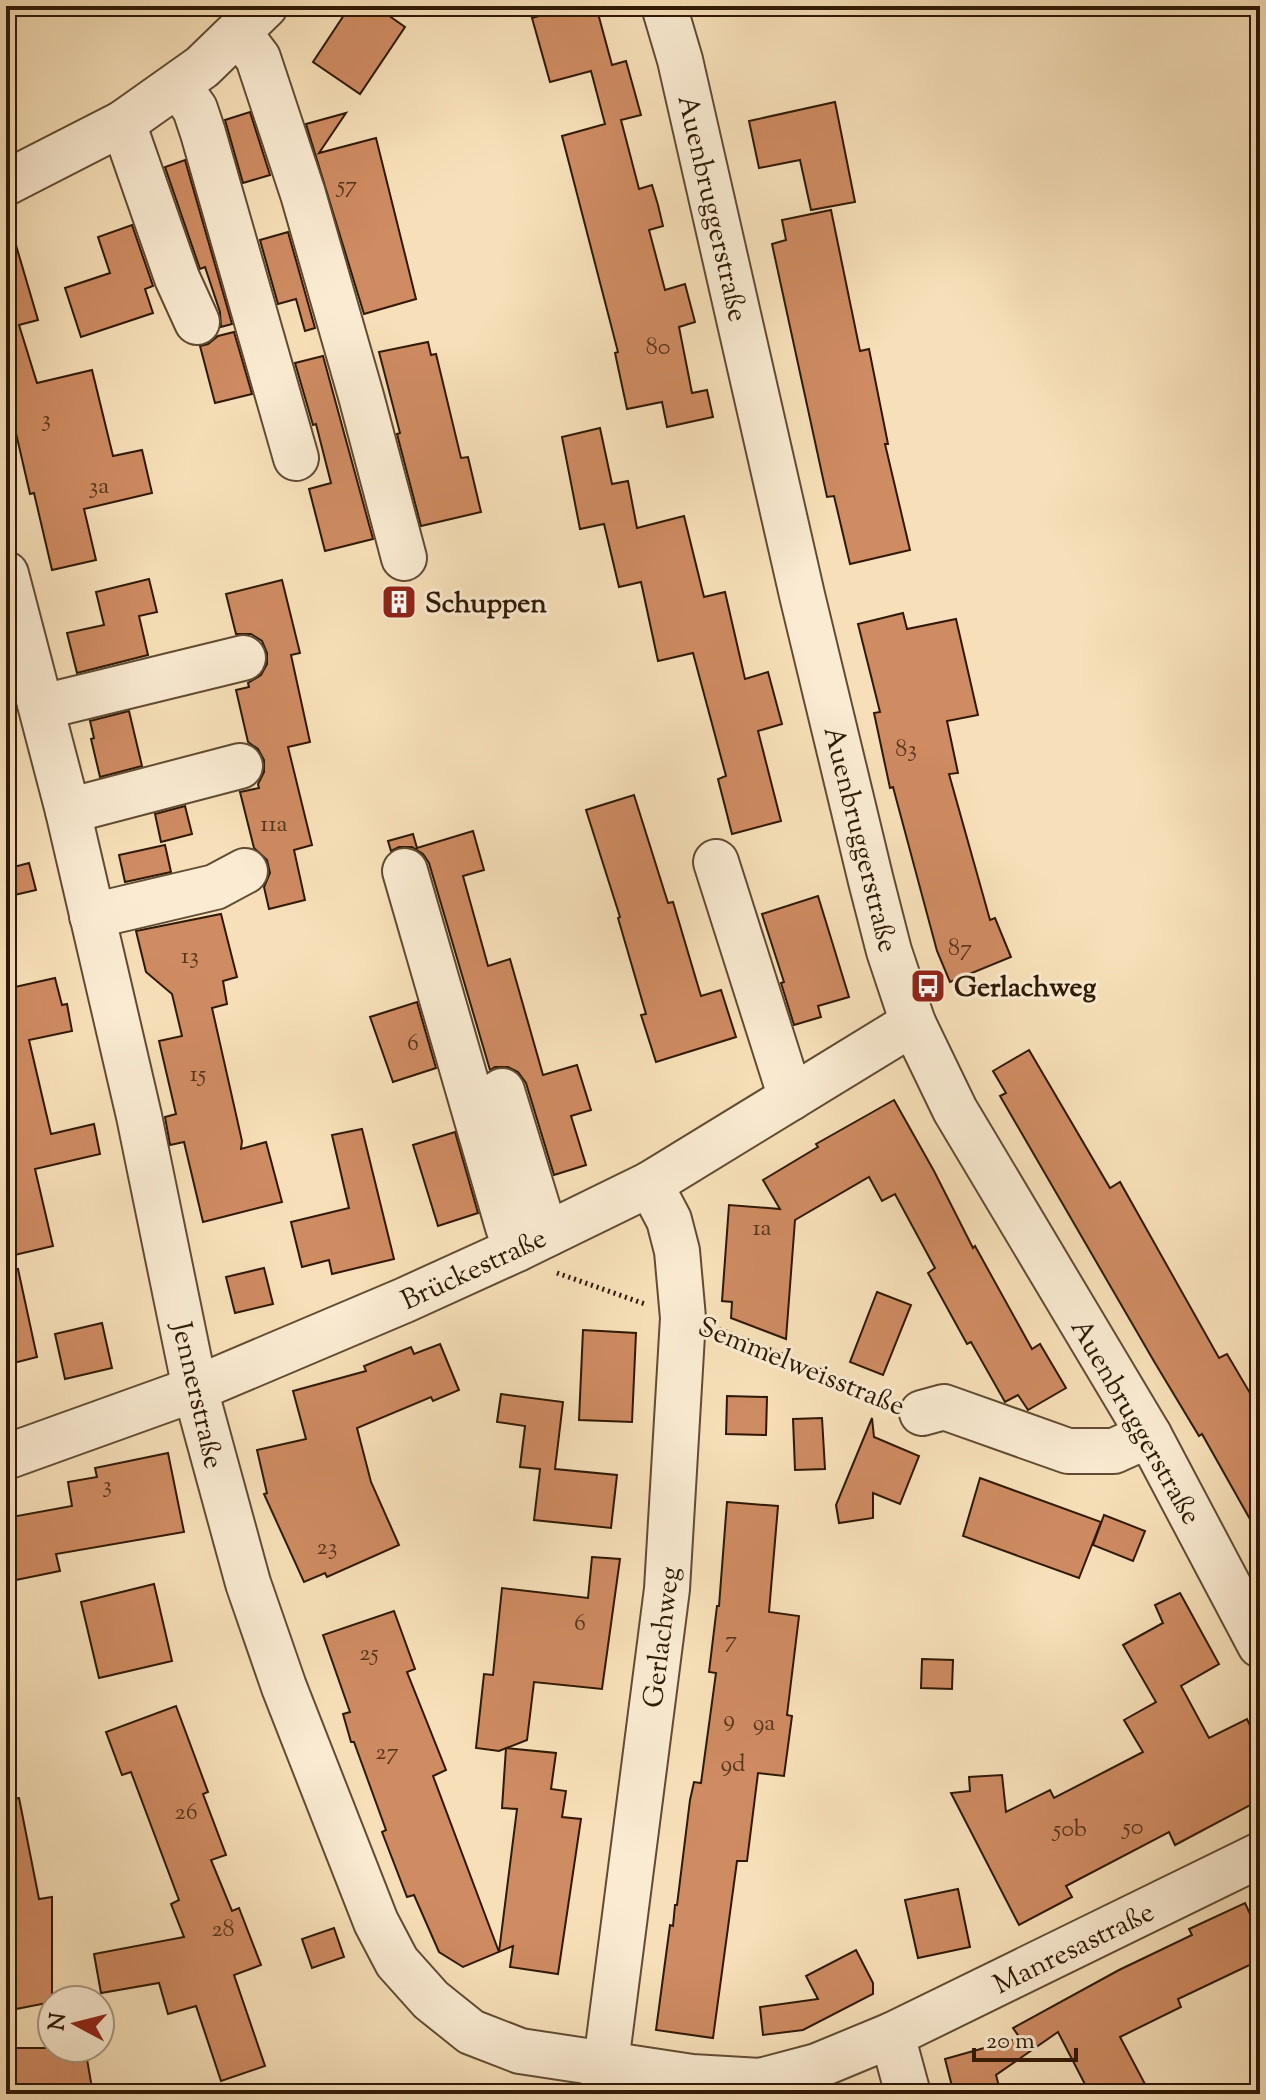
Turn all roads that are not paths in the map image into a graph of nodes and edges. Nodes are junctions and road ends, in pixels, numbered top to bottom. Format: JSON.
{"nodes":[{"id":1,"x":664,"y":6,"type":"edge"},
{"id":2,"x":252,"y":20,"type":"edge"},
{"id":3,"x":178,"y":85,"type":"junction"},
{"id":4,"x":123,"y":123,"type":"junction"},
{"id":5,"x":6,"y":183,"type":"edge"},
{"id":6,"x":197,"y":322,"type":"dead end"},
{"id":7,"x":296,"y":458,"type":"dead end"},
{"id":8,"x":404,"y":558,"type":"dead end"},
{"id":9,"x":6,"y":574,"type":"edge"},
{"id":10,"x":243,"y":658,"type":"dead end"},
{"id":11,"x":42,"y":707,"type":"junction"},
{"id":12,"x":240,"y":766,"type":"dead end"},
{"id":13,"x":68,"y":811,"type":"junction"},
{"id":14,"x":716,"y":862,"type":"dead end"},
{"id":15,"x":245,"y":871,"type":"dead end"},
{"id":16,"x":405,"y":871,"type":"dead end"},
{"id":17,"x":92,"y":916,"type":"junction"},
{"id":18,"x":455,"y":989,"type":"dead end"},
{"id":19,"x":913,"y":1023,"type":"junction"},
{"id":20,"x":502,"y":1091,"type":"dead end"},
{"id":21,"x":791,"y":1098,"type":"junction"},
{"id":22,"x":650,"y":1184,"type":"junction"},
{"id":23,"x":525,"y":1245,"type":"junction"},
{"id":24,"x":195,"y":1389,"type":"junction"},
{"id":25,"x":922,"y":1413,"type":"road end"},
{"id":26,"x":1149,"y":1435,"type":"junction"},
{"id":27,"x":6,"y":1457,"type":"edge"},
{"id":28,"x":1260,"y":1645,"type":"edge"},
{"id":29,"x":1260,"y":1855,"type":"edge"},
{"id":30,"x":892,"y":2035,"type":"junction"},
{"id":31,"x":604,"y":2079,"type":"edge"},
{"id":32,"x":908,"y":2094,"type":"edge"}],
"edges":[{"from":1,"to":19,"type":"street","name":"Auenbruggerstraße"},
{"from":2,"to":3,"type":"street"},
{"from":2,"to":8,"type":"street"},
{"from":3,"to":4,"type":"street"},
{"from":3,"to":7,"type":"street"},
{"from":4,"to":5,"type":"street"},
{"from":4,"to":6,"type":"street"},
{"from":9,"to":11,"type":"street","name":"Jennerstraße"},
{"from":10,"to":11,"type":"street"},
{"from":11,"to":13,"type":"street","name":"Jennerstraße"},
{"from":12,"to":13,"type":"street"},
{"from":13,"to":17,"type":"street","name":"Jennerstraße"},
{"from":14,"to":21,"type":"street"},
{"from":15,"to":17,"type":"street"},
{"from":16,"to":23,"type":"street"},
{"from":17,"to":24,"type":"street","name":"Jennerstraße"},
{"from":18,"to":23,"type":"street"},
{"from":19,"to":21,"type":"street","name":"Brückestraße"},
{"from":19,"to":26,"type":"street","name":"Auenbruggerstraße"},
{"from":20,"to":23,"type":"street"},
{"from":21,"to":22,"type":"street","name":"Brückestraße"},
{"from":22,"to":23,"type":"street","name":"Brückestraße"},
{"from":22,"to":31,"type":"street","name":"Gerlachweg"},
{"from":23,"to":24,"type":"street","name":"Brückestraße"},
{"from":24,"to":27,"type":"street","name":"Brückestraße"},
{"from":24,"to":31,"type":"street","name":"Jennerstraße"},
{"from":25,"to":26,"type":"street","name":"Semmelweisstraße"},
{"from":26,"to":28,"type":"street","name":"Auenbruggerstraße"},
{"from":29,"to":30,"type":"street","name":"Manresastraße"},
{"from":30,"to":31,"type":"street","name":"Manresastraße"},
{"from":30,"to":32,"type":"street"}]}
